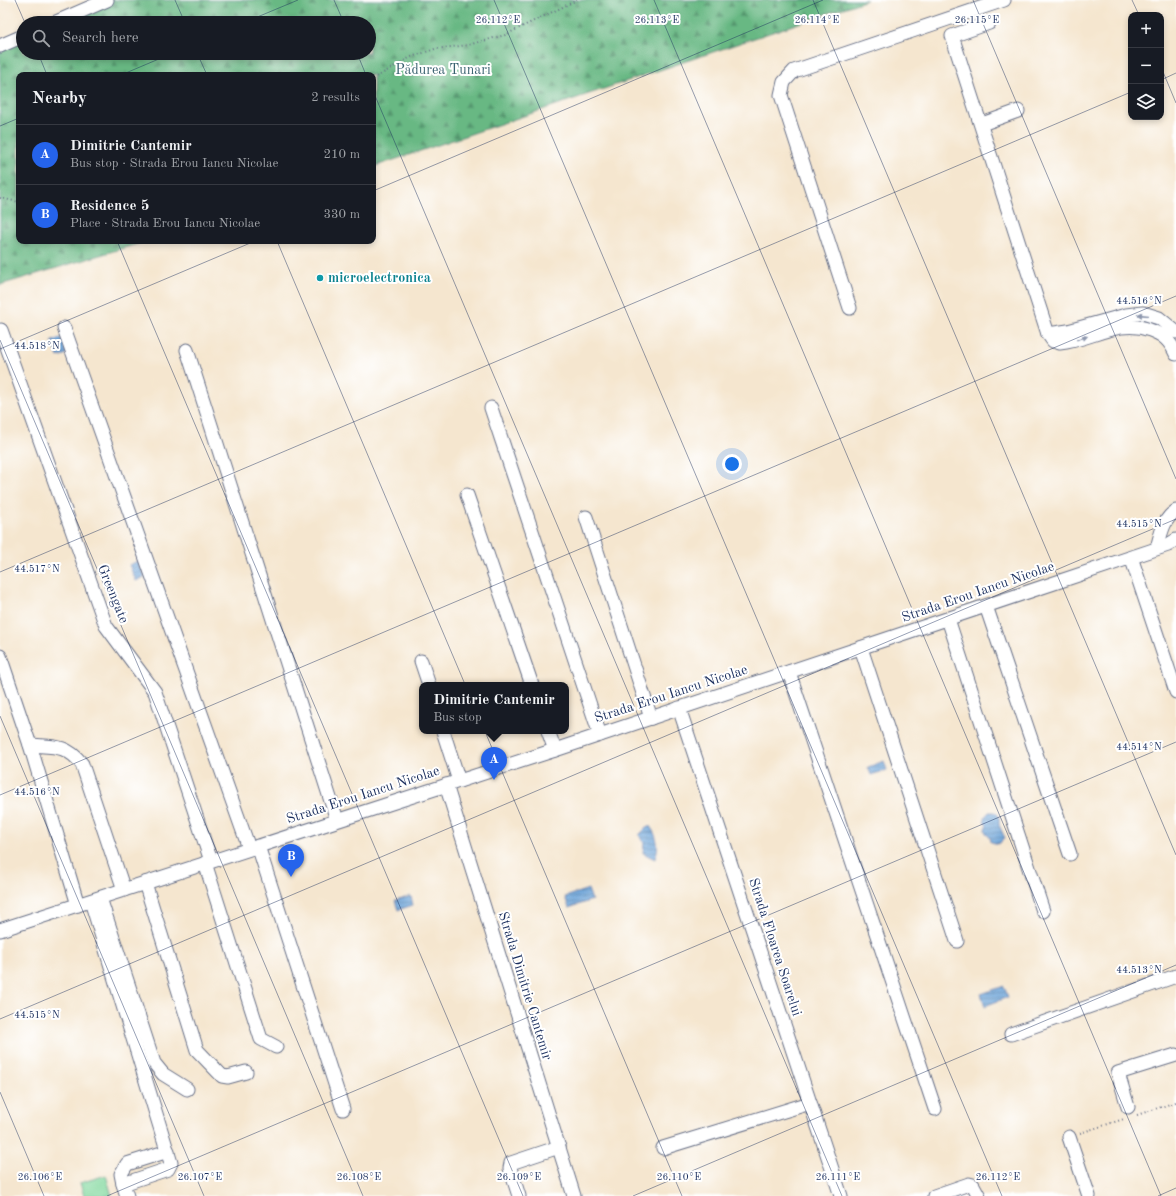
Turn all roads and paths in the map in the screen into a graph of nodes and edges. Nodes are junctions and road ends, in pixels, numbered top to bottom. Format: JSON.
{"nodes":[{"id":1,"x":107,"y":0,"type":"edge"},
{"id":2,"x":577,"y":0,"type":"edge"},
{"id":3,"x":1004,"y":0,"type":"edge"},
{"id":4,"x":70,"y":16,"type":"edge"},
{"id":5,"x":947,"y":19,"type":"junction"},
{"id":6,"x":989,"y":23,"type":"dead end"},
{"id":7,"x":952,"y":36,"type":"junction"},
{"id":8,"x":16,"y":39,"type":"edge"},
{"id":9,"x":0,"y":46,"type":"edge"},
{"id":10,"x":376,"y":77,"type":"edge"},
{"id":11,"x":1018,"y":111,"type":"dead end"},
{"id":12,"x":982,"y":124,"type":"junction"},
{"id":13,"x":0,"y":198,"type":"edge"},
{"id":14,"x":16,"y":201,"type":"edge"},
{"id":15,"x":850,"y":308,"type":"dead end"},
{"id":16,"x":64,"y":328,"type":"dead end"},
{"id":17,"x":1,"y":330,"type":"dead end"},
{"id":18,"x":1176,"y":332,"type":"edge"},
{"id":19,"x":1048,"y":334,"type":"junction"},
{"id":20,"x":187,"y":350,"type":"dead end"},
{"id":21,"x":1176,"y":354,"type":"edge"},
{"id":22,"x":491,"y":408,"type":"dead end"},
{"id":23,"x":467,"y":495,"type":"dead end"},
{"id":24,"x":1176,"y":511,"type":"edge"},
{"id":25,"x":586,"y":517,"type":"dead end"},
{"id":26,"x":1169,"y":544,"type":"edge"},
{"id":27,"x":1131,"y":557,"type":"junction"},
{"id":28,"x":986,"y":606,"type":"junction"},
{"id":29,"x":948,"y":619,"type":"junction"},
{"id":30,"x":861,"y":648,"type":"junction"},
{"id":31,"x":0,"y":656,"type":"edge"},
{"id":32,"x":421,"y":661,"type":"dead end"},
{"id":33,"x":789,"y":672,"type":"junction"},
{"id":34,"x":428,"y":682,"type":"edge"},
{"id":35,"x":531,"y":682,"type":"edge"},
{"id":36,"x":1176,"y":692,"type":"edge"},
{"id":37,"x":679,"y":708,"type":"junction"},
{"id":38,"x":651,"y":718,"type":"junction"},
{"id":39,"x":444,"y":734,"type":"edge"},
{"id":40,"x":549,"y":734,"type":"edge"},
{"id":41,"x":600,"y":735,"type":"junction"},
{"id":42,"x":30,"y":745,"type":"junction"},
{"id":43,"x":555,"y":750,"type":"junction"},
{"id":44,"x":459,"y":781,"type":"junction"},
{"id":45,"x":446,"y":785,"type":"junction"},
{"id":46,"x":337,"y":820,"type":"junction"},
{"id":47,"x":253,"y":847,"type":"junction"},
{"id":48,"x":1070,"y":854,"type":"dead end"},
{"id":49,"x":208,"y":862,"type":"junction"},
{"id":50,"x":145,"y":883,"type":"junction"},
{"id":51,"x":124,"y":890,"type":"junction"},
{"id":52,"x":96,"y":899,"type":"junction"},
{"id":53,"x":78,"y":905,"type":"junction"},
{"id":54,"x":1043,"y":911,"type":"dead end"},
{"id":55,"x":0,"y":930,"type":"edge"},
{"id":56,"x":957,"y":941,"type":"dead end"},
{"id":57,"x":1176,"y":976,"type":"edge"},
{"id":58,"x":1011,"y":1034,"type":"dead end"},
{"id":59,"x":276,"y":1047,"type":"dead end"},
{"id":60,"x":1176,"y":1055,"type":"edge"},
{"id":61,"x":246,"y":1072,"type":"dead end"},
{"id":62,"x":187,"y":1089,"type":"dead end"},
{"id":63,"x":810,"y":1103,"type":"junction"},
{"id":64,"x":1128,"y":1107,"type":"dead end"},
{"id":65,"x":935,"y":1109,"type":"dead end"},
{"id":66,"x":343,"y":1110,"type":"dead end"},
{"id":67,"x":1069,"y":1137,"type":"dead end"},
{"id":68,"x":559,"y":1147,"type":"junction"},
{"id":69,"x":663,"y":1148,"type":"dead end"},
{"id":70,"x":125,"y":1190,"type":"edge"},
{"id":71,"x":518,"y":1196,"type":"edge"},
{"id":72,"x":574,"y":1196,"type":"edge"},
{"id":73,"x":841,"y":1196,"type":"edge"},
{"id":74,"x":934,"y":1196,"type":"edge"},
{"id":75,"x":979,"y":1196,"type":"edge"},
{"id":76,"x":1089,"y":1196,"type":"edge"}],
"edges":[{"from":1,"to":4,"type":"street"},
{"from":2,"to":10,"type":"path"},
{"from":3,"to":5,"type":"street"},
{"from":5,"to":7,"type":"street"},
{"from":5,"to":15,"type":"street"},
{"from":6,"to":7,"type":"street"},
{"from":7,"to":12,"type":"street"},
{"from":8,"to":9,"type":"street"},
{"from":11,"to":12,"type":"street"},
{"from":12,"to":19,"type":"street"},
{"from":13,"to":14,"type":"path"},
{"from":16,"to":47,"type":"street"},
{"from":17,"to":49,"type":"street","name":"Greengate"},
{"from":18,"to":19,"type":"street","one_way":true},
{"from":19,"to":21,"type":"street","one_way":true},
{"from":20,"to":46,"type":"street"},
{"from":22,"to":41,"type":"street"},
{"from":23,"to":35,"type":"street"},
{"from":24,"to":26,"type":"street"},
{"from":25,"to":38,"type":"street"},
{"from":26,"to":27,"type":"street","name":"Strada Erou Iancu Nicolae"},
{"from":27,"to":28,"type":"street","name":"Strada Erou Iancu Nicolae"},
{"from":27,"to":36,"type":"street"},
{"from":28,"to":29,"type":"street","name":"Strada Erou Iancu Nicolae"},
{"from":28,"to":48,"type":"street"},
{"from":29,"to":30,"type":"street","name":"Strada Erou Iancu Nicolae"},
{"from":29,"to":54,"type":"street"},
{"from":30,"to":33,"type":"street","name":"Strada Erou Iancu Nicolae"},
{"from":30,"to":56,"type":"street"},
{"from":31,"to":42,"type":"street"},
{"from":32,"to":34,"type":"street"},
{"from":33,"to":37,"type":"street","name":"Strada Erou Iancu Nicolae"},
{"from":33,"to":65,"type":"street"},
{"from":37,"to":38,"type":"street","name":"Strada Erou Iancu Nicolae"},
{"from":37,"to":63,"type":"street","name":"Strada Floarea Soarelui"},
{"from":38,"to":41,"type":"street","name":"Strada Erou Iancu Nicolae"},
{"from":39,"to":44,"type":"street"},
{"from":40,"to":43,"type":"street"},
{"from":41,"to":43,"type":"street","name":"Strada Erou Iancu Nicolae"},
{"from":42,"to":51,"type":"street"},
{"from":42,"to":53,"type":"street"},
{"from":43,"to":44,"type":"street","name":"Strada Erou Iancu Nicolae"},
{"from":44,"to":45,"type":"street","name":"Strada Erou Iancu Nicolae"},
{"from":45,"to":46,"type":"street","name":"Strada Erou Iancu Nicolae"},
{"from":45,"to":68,"type":"street","name":"Strada Dimitrie Cantemir"},
{"from":46,"to":47,"type":"street","name":"Strada Erou Iancu Nicolae"},
{"from":47,"to":49,"type":"street","name":"Strada Erou Iancu Nicolae"},
{"from":47,"to":66,"type":"street"},
{"from":49,"to":50,"type":"street","name":"Strada Erou Iancu Nicolae"},
{"from":49,"to":59,"type":"street","name":"Greengate"},
{"from":50,"to":51,"type":"street","name":"Strada Erou Iancu Nicolae"},
{"from":50,"to":61,"type":"street"},
{"from":51,"to":52,"type":"street","name":"Strada Erou Iancu Nicolae"},
{"from":52,"to":53,"type":"street","name":"Strada Erou Iancu Nicolae"},
{"from":52,"to":62,"type":"street"},
{"from":52,"to":70,"type":"street"},
{"from":53,"to":55,"type":"street","name":"Strada Erou Iancu Nicolae"},
{"from":57,"to":58,"type":"street"},
{"from":60,"to":64,"type":"street"},
{"from":63,"to":69,"type":"street"},
{"from":63,"to":73,"type":"street","name":"Strada Floarea Soarelui"},
{"from":67,"to":76,"type":"street"},
{"from":68,"to":71,"type":"street"},
{"from":68,"to":72,"type":"street","name":"Strada Dimitrie Cantemir"},
{"from":74,"to":75,"type":"street"}]}
